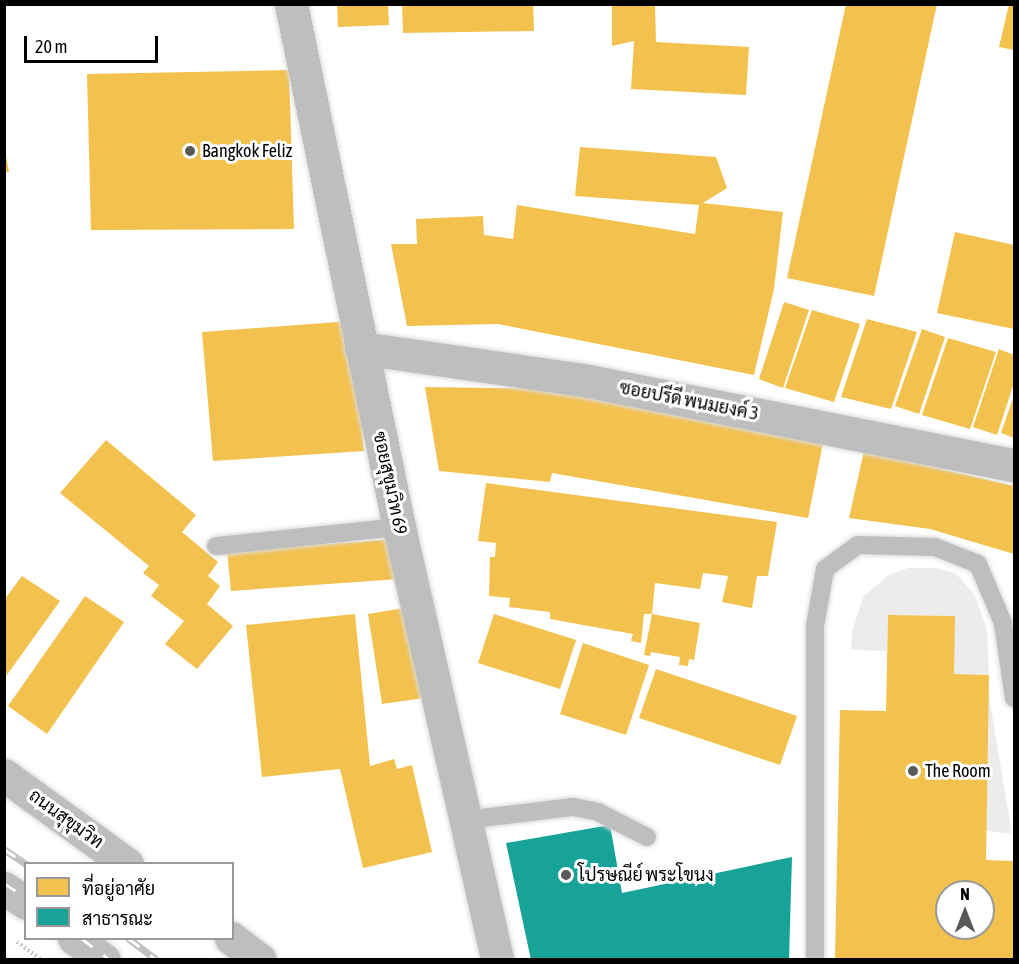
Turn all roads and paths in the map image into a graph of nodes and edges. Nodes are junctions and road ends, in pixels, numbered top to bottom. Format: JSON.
{"nodes":[{"id":1,"x":291,"y":4,"type":"edge"},
{"id":2,"x":361,"y":348,"type":"junction"},
{"id":3,"x":1014,"y":465,"type":"edge"},
{"id":4,"x":399,"y":527,"type":"junction"},
{"id":5,"x":216,"y":546,"type":"dead end"},
{"id":6,"x":1014,"y":698,"type":"edge"},
{"id":7,"x":4,"y":775,"type":"edge"},
{"id":8,"x":465,"y":820,"type":"junction"},
{"id":9,"x":646,"y":837,"type":"dead end"},
{"id":10,"x":124,"y":862,"type":"edge"},
{"id":11,"x":4,"y":888,"type":"edge"},
{"id":12,"x":24,"y":902,"type":"edge"},
{"id":13,"x":14,"y":940,"type":"dead end"},
{"id":14,"x":75,"y":940,"type":"edge"},
{"id":15,"x":232,"y":940,"type":"edge"},
{"id":16,"x":40,"y":960,"type":"edge"},
{"id":17,"x":104,"y":960,"type":"edge"},
{"id":18,"x":260,"y":960,"type":"edge"},
{"id":19,"x":497,"y":960,"type":"edge"},
{"id":20,"x":815,"y":960,"type":"edge"}],
"edges":[{"from":1,"to":2,"type":"street","name":"ซอยสุขุมวิท 69"},
{"from":2,"to":3,"type":"street","name":"ซอยปรีดี พนมยงค์ 3"},
{"from":2,"to":4,"type":"street","name":"ซอยสุขุมวิท 69"},
{"from":4,"to":5,"type":"lane"},
{"from":4,"to":8,"type":"street","name":"ซอยสุขุมวิท 69"},
{"from":6,"to":20,"type":"lane"},
{"from":7,"to":10,"type":"street","name":"ถนนสุขุมวิท"},
{"from":8,"to":9,"type":"lane"},
{"from":8,"to":19,"type":"street","name":"ซอยสุขุมวิท 69"},
{"from":11,"to":12,"type":"street"},
{"from":13,"to":16,"type":"path"},
{"from":14,"to":17,"type":"street"},
{"from":15,"to":18,"type":"street"}]}
